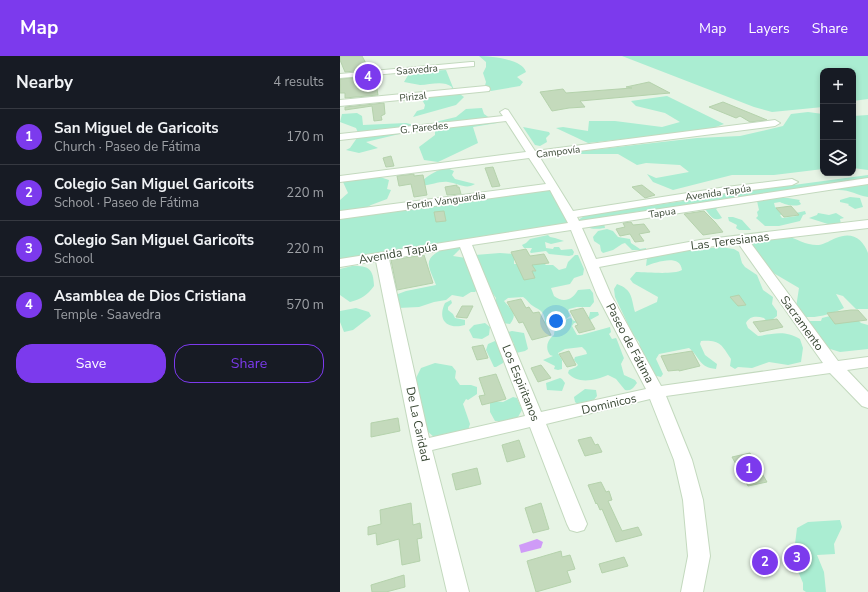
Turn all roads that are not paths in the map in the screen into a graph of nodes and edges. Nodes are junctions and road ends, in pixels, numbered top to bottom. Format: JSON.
{"nodes":[{"id":1,"x":470,"y":64,"type":"dead end"},
{"id":2,"x":340,"y":76,"type":"edge"},
{"id":3,"x":486,"y":89,"type":"dead end"},
{"id":4,"x":340,"y":104,"type":"edge"},
{"id":5,"x":507,"y":115,"type":"joint"},
{"id":6,"x":775,"y":123,"type":"dead end"},
{"id":7,"x":340,"y":137,"type":"edge"},
{"id":8,"x":532,"y":154,"type":"junction"},
{"id":9,"x":868,"y":173,"type":"edge"},
{"id":10,"x":340,"y":179,"type":"edge"},
{"id":11,"x":868,"y":181,"type":"edge"},
{"id":12,"x":553,"y":186,"type":"junction"},
{"id":13,"x":340,"y":215,"type":"edge"},
{"id":14,"x":572,"y":220,"type":"junction"},
{"id":15,"x":863,"y":225,"type":"edge"},
{"id":16,"x":868,"y":237,"type":"edge"},
{"id":17,"x":741,"y":239,"type":"junction"},
{"id":18,"x":465,"y":242,"type":"junction"},
{"id":19,"x":382,"y":256,"type":"junction"},
{"id":20,"x":340,"y":263,"type":"edge"},
{"id":21,"x":592,"y":264,"type":"junction"},
{"id":22,"x":868,"y":362,"type":"edge"},
{"id":23,"x":833,"y":366,"type":"junction"},
{"id":24,"x":656,"y":392,"type":"junction"},
{"id":25,"x":868,"y":402,"type":"edge"},
{"id":26,"x":536,"y":421,"type":"junction"},
{"id":27,"x":422,"y":446,"type":"junction"},
{"id":28,"x":577,"y":524,"type":"dead end"},
{"id":29,"x":458,"y":592,"type":"edge"},
{"id":30,"x":692,"y":592,"type":"edge"}],
"edges":[{"from":1,"to":2,"type":"street","name":"Saavedra"},
{"from":3,"to":4,"type":"street","name":"Pirizal"},
{"from":5,"to":7,"type":"street","name":"G. Paredes"},
{"from":5,"to":8,"type":"street","name":"Paseo de Fátima"},
{"from":6,"to":8,"type":"street","name":"Campovía"},
{"from":8,"to":10,"type":"street","name":"Campovía"},
{"from":8,"to":12,"type":"street","name":"Paseo de Fátima"},
{"from":9,"to":14,"type":"street","name":"Avenida Tapúa"},
{"from":11,"to":14,"type":"street","name":"Tapua"},
{"from":12,"to":13,"type":"street","name":"Fortin Vanguardia"},
{"from":12,"to":14,"type":"street","name":"Paseo de Fátima"},
{"from":14,"to":18,"type":"street","name":"Avenida Tapúa"},
{"from":14,"to":21,"type":"street","name":"Paseo de Fátima"},
{"from":15,"to":16,"type":"street"},
{"from":15,"to":17,"type":"street","name":"Las Teresianas"},
{"from":17,"to":21,"type":"street","name":"Las Teresianas"},
{"from":17,"to":23,"type":"street","name":"Sacramento"},
{"from":18,"to":19,"type":"street","name":"Avenida Tapúa"},
{"from":18,"to":26,"type":"street","name":"Los Espiritanos"},
{"from":19,"to":20,"type":"street","name":"Avenida Tapúa"},
{"from":19,"to":27,"type":"street","name":"De La Caridad"},
{"from":21,"to":24,"type":"street","name":"Paseo de Fátima"},
{"from":22,"to":23,"type":"street","name":"Dominicos"},
{"from":23,"to":24,"type":"street","name":"Dominicos"},
{"from":23,"to":25,"type":"street","name":"Sacramento"},
{"from":24,"to":26,"type":"street","name":"Dominicos"},
{"from":24,"to":30,"type":"street","name":"Paseo de Fátima"},
{"from":26,"to":27,"type":"street","name":"Dominicos"},
{"from":26,"to":28,"type":"street","name":"Los Espiritanos"},
{"from":27,"to":29,"type":"street","name":"De La Caridad"}]}
